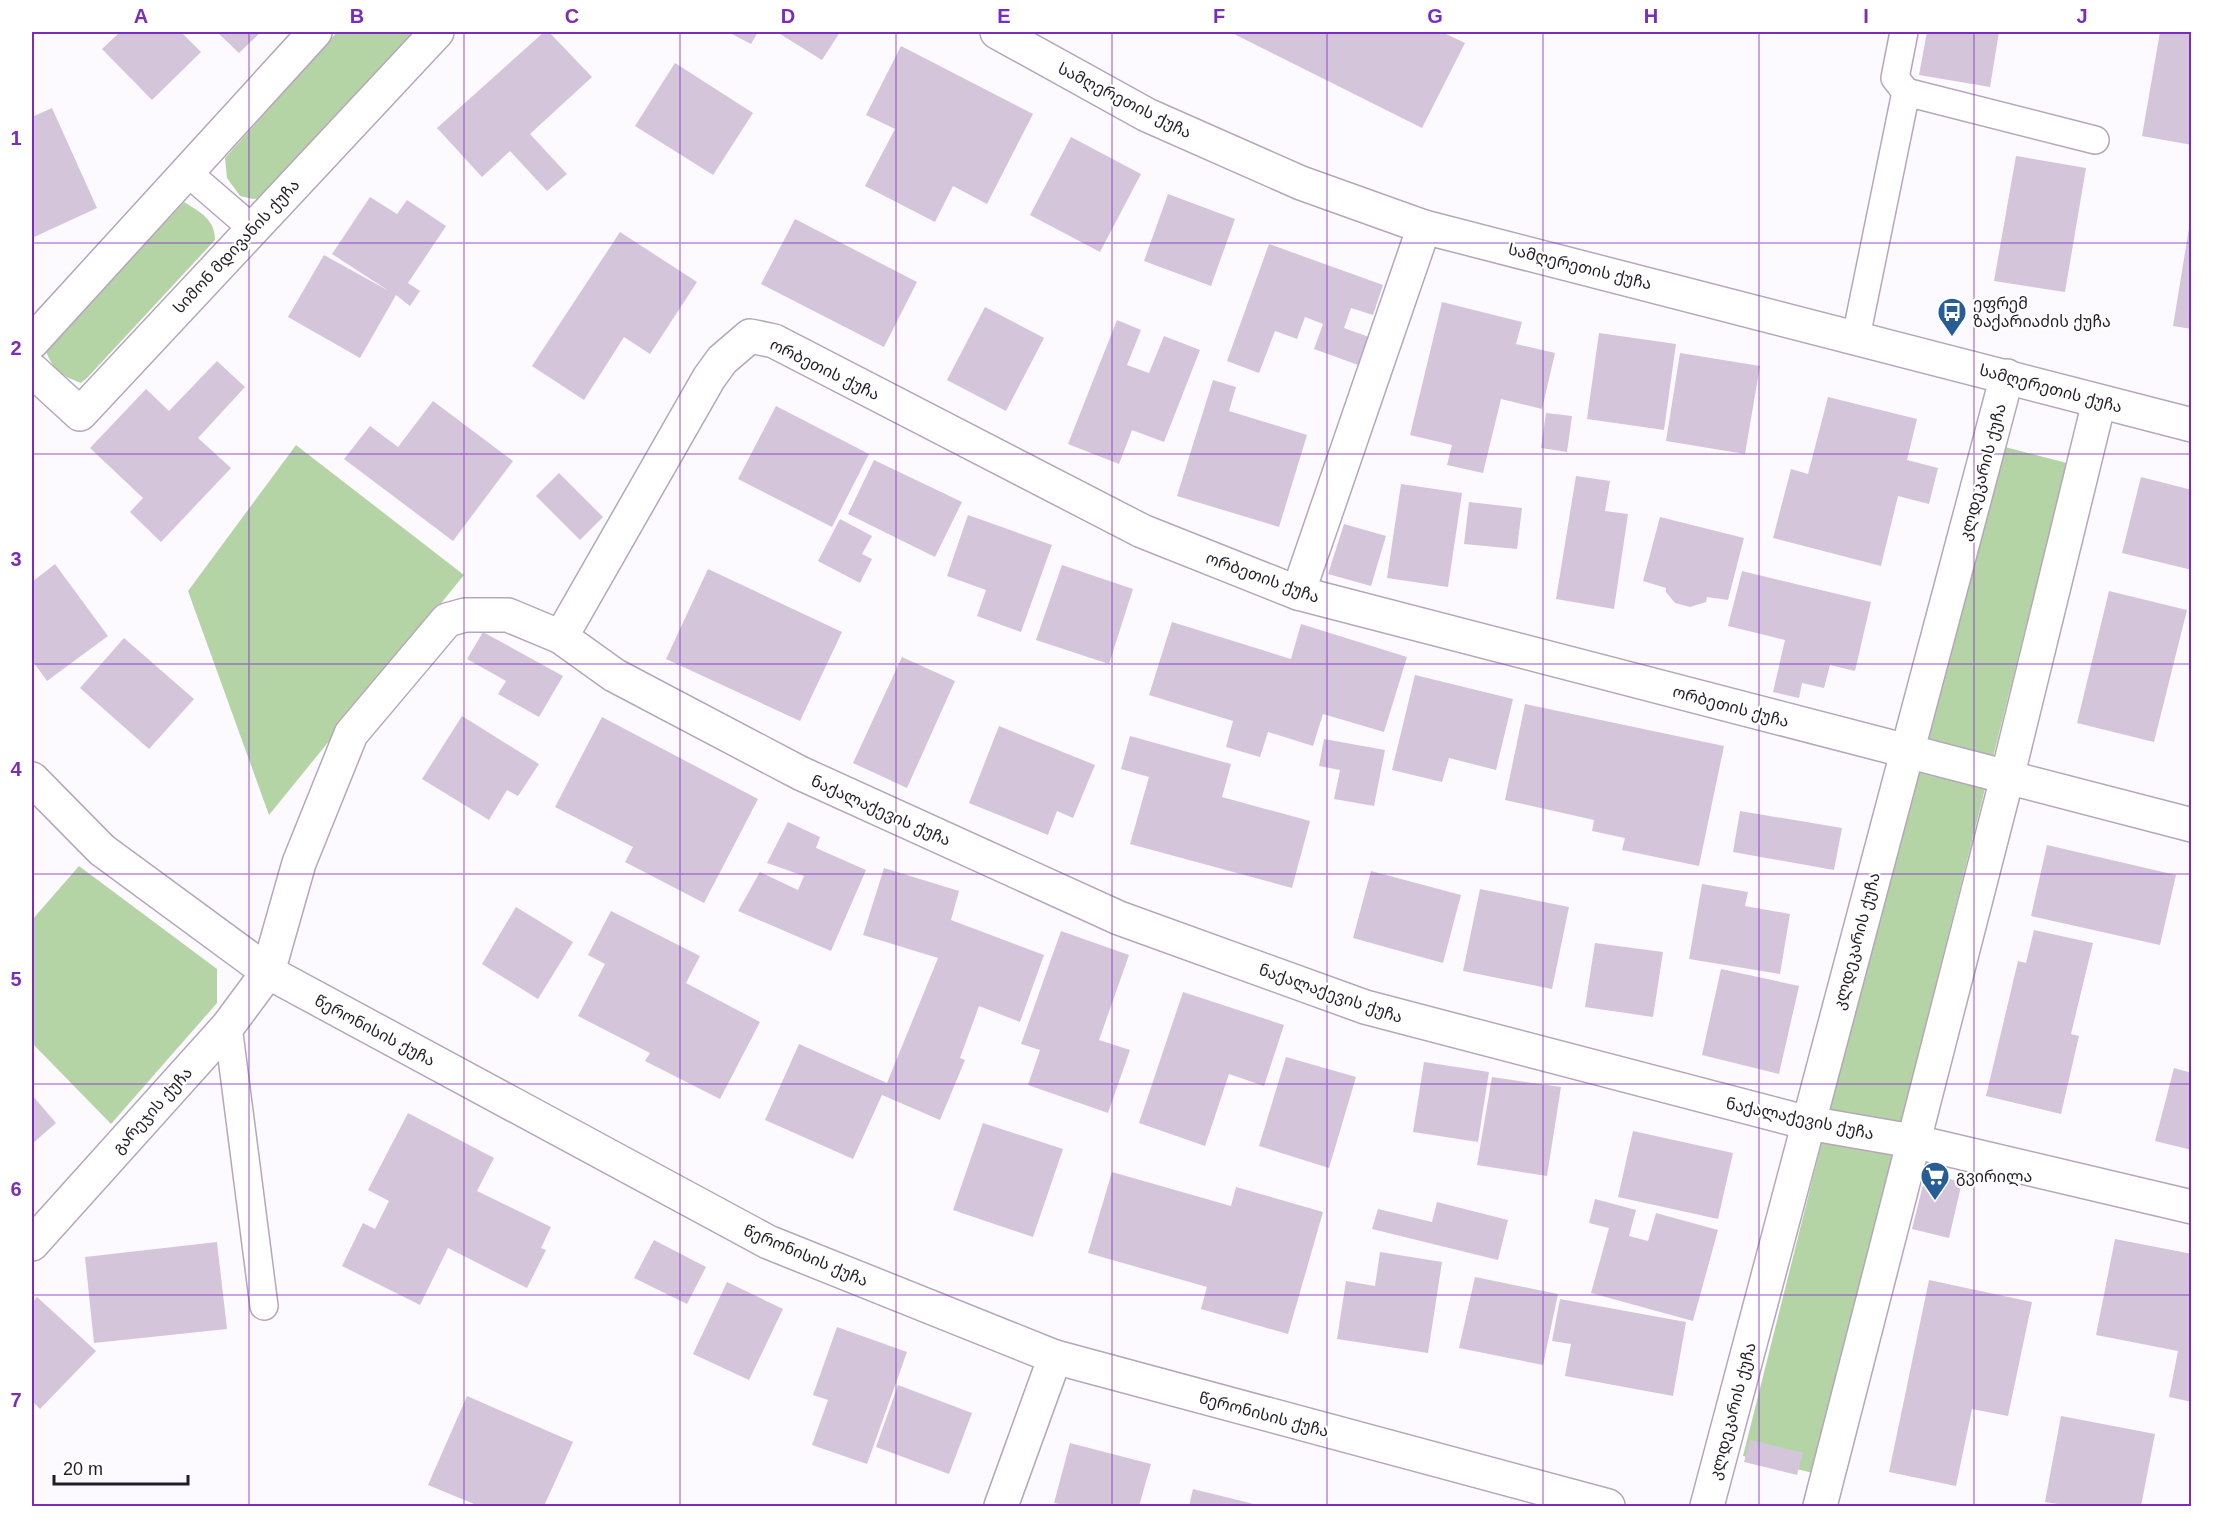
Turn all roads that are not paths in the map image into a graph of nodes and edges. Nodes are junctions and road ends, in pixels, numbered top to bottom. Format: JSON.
{"nodes":[{"id":1,"x":315,"y":32,"type":"edge"},
{"id":2,"x":437,"y":32,"type":"edge"},
{"id":3,"x":997,"y":32,"type":"edge"},
{"id":4,"x":1905,"y":32,"type":"edge"},
{"id":5,"x":1906,"y":92,"type":"junction"},
{"id":6,"x":2095,"y":140,"type":"dead end"},
{"id":7,"x":187,"y":172,"type":"junction"},
{"id":8,"x":1424,"y":226,"type":"junction"},
{"id":9,"x":253,"y":229,"type":"junction"},
{"id":10,"x":1856,"y":337,"type":"junction"},
{"id":11,"x":32,"y":342,"type":"edge"},
{"id":12,"x":32,"y":370,"type":"edge"},
{"id":13,"x":2007,"y":376,"type":"junction"},
{"id":14,"x":2099,"y":402,"type":"junction"},
{"id":15,"x":2192,"y":425,"type":"edge"},
{"id":16,"x":1298,"y":593,"type":"junction"},
{"id":17,"x":561,"y":637,"type":"junction"},
{"id":18,"x":1906,"y":752,"type":"junction"},
{"id":19,"x":2007,"y":778,"type":"junction"},
{"id":20,"x":32,"y":779,"type":"edge"},
{"id":21,"x":2192,"y":825,"type":"edge"},
{"id":22,"x":268,"y":972,"type":"junction"},
{"id":23,"x":228,"y":1026,"type":"junction"},
{"id":24,"x":1808,"y":1123,"type":"junction"},
{"id":25,"x":1912,"y":1141,"type":"junction"},
{"id":26,"x":2192,"y":1207,"type":"edge"},
{"id":27,"x":32,"y":1244,"type":"edge"},
{"id":28,"x":264,"y":1306,"type":"dead end"},
{"id":29,"x":1055,"y":1357,"type":"junction"},
{"id":30,"x":1001,"y":1506,"type":"edge"},
{"id":31,"x":1608,"y":1506,"type":"edge"},
{"id":32,"x":1707,"y":1506,"type":"edge"},
{"id":33,"x":1820,"y":1506,"type":"edge"}],
"edges":[{"from":1,"to":7,"type":"street"},
{"from":2,"to":9,"type":"street","name":"სიმონ მდივანის ქუჩა"},
{"from":3,"to":8,"type":"street","name":"სამღერეთის ქუჩა"},
{"from":4,"to":5,"type":"lane"},
{"from":5,"to":6,"type":"lane"},
{"from":5,"to":10,"type":"lane"},
{"from":7,"to":9,"type":"lane"},
{"from":7,"to":11,"type":"street"},
{"from":8,"to":10,"type":"street","name":"სამღერეთის ქუჩა"},
{"from":8,"to":16,"type":"street"},
{"from":9,"to":12,"type":"street","name":"სიმონ მდივანის ქუჩა"},
{"from":10,"to":13,"type":"street","name":"სამღერეთის ქუჩა"},
{"from":13,"to":14,"type":"street","name":"სამღერეთის ქუჩა"},
{"from":13,"to":18,"type":"street","name":"კლდეკარის ქუჩა"},
{"from":14,"to":15,"type":"street","name":"სამღერეთის ქუჩა"},
{"from":14,"to":19,"type":"street"},
{"from":16,"to":17,"type":"street","name":"ორბეთის ქუჩა"},
{"from":16,"to":18,"type":"street","name":"ორბეთის ქუჩა"},
{"from":17,"to":22,"type":"street","name":"ნაქალაქევის ქუჩა"},
{"from":17,"to":24,"type":"street","name":"ნაქალაქევის ქუჩა"},
{"from":18,"to":19,"type":"street","name":"ორბეთის ქუჩა"},
{"from":18,"to":24,"type":"street","name":"კლდეკარის ქუჩა"},
{"from":19,"to":21,"type":"street","name":"ორბეთის ქუჩა"},
{"from":19,"to":25,"type":"street"},
{"from":20,"to":22,"type":"street","name":"წერონისის ქუჩა"},
{"from":22,"to":23,"type":"street","name":"გარეჯის ქუჩა"},
{"from":22,"to":29,"type":"street","name":"წერონისის ქუჩა"},
{"from":23,"to":27,"type":"street","name":"გარეჯის ქუჩა"},
{"from":23,"to":28,"type":"lane"},
{"from":24,"to":25,"type":"street","name":"ნაქალაქევის ქუჩა"},
{"from":24,"to":32,"type":"street","name":"კლდეკარის ქუჩა"},
{"from":25,"to":26,"type":"street","name":"ნაქალაქევის ქუჩა"},
{"from":25,"to":33,"type":"street"},
{"from":29,"to":30,"type":"street"},
{"from":29,"to":31,"type":"street","name":"წერონისის ქუჩა"}]}
